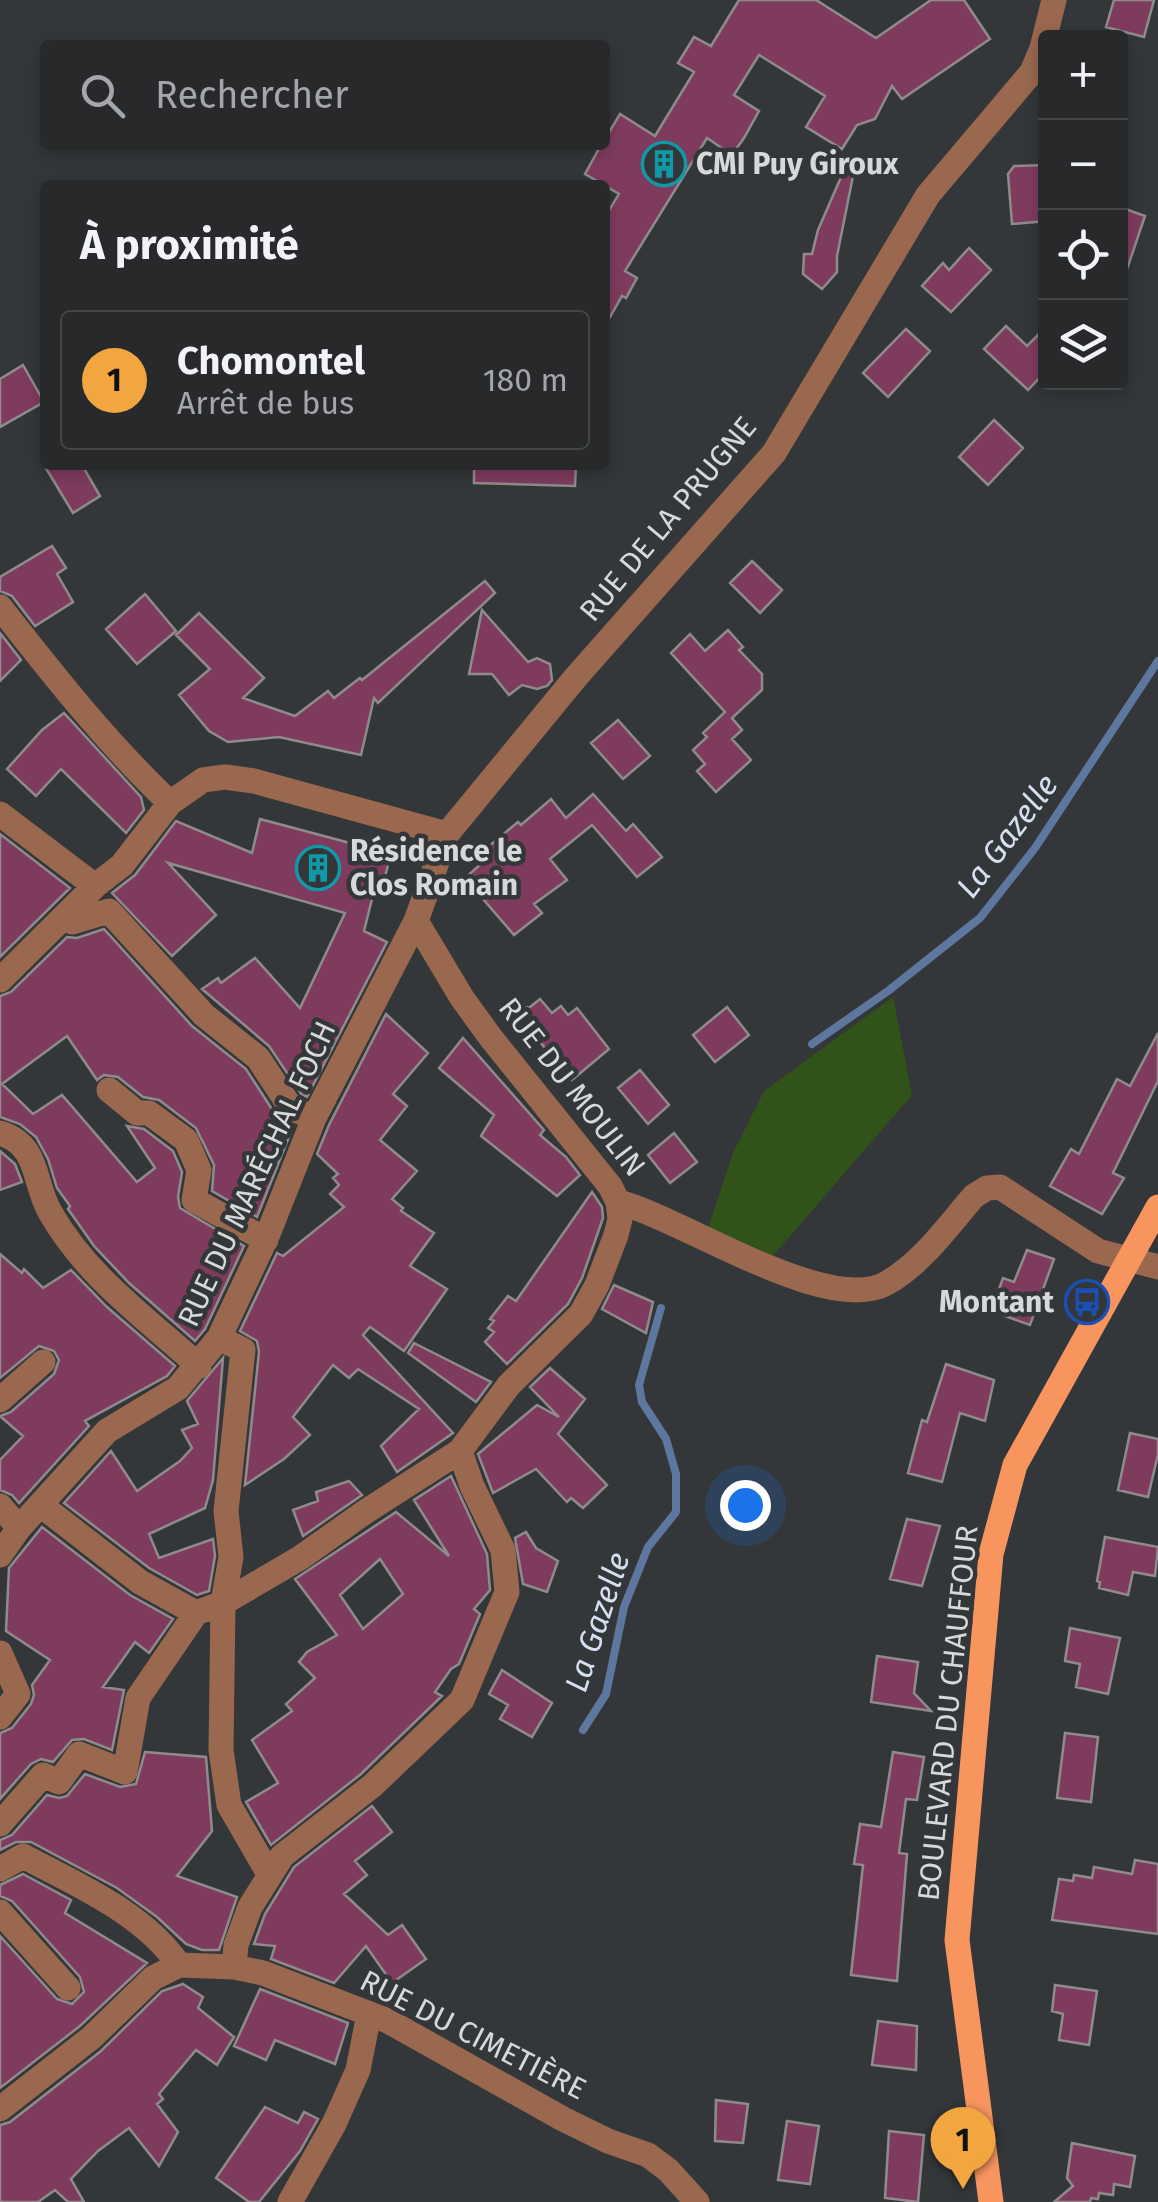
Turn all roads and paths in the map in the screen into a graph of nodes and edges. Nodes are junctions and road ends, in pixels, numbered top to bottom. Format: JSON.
{"nodes":[{"id":1,"x":1054,"y":0,"type":"edge"},
{"id":2,"x":0,"y":607,"type":"edge"},
{"id":3,"x":170,"y":803,"type":"junction"},
{"id":4,"x":0,"y":814,"type":"edge"},
{"id":5,"x":447,"y":834,"type":"junction"},
{"id":6,"x":95,"y":886,"type":"junction"},
{"id":7,"x":64,"y":917,"type":"junction"},
{"id":8,"x":416,"y":921,"type":"junction"},
{"id":9,"x":0,"y":980,"type":"edge"},
{"id":10,"x":109,"y":1090,"type":"dead end"},
{"id":11,"x":314,"y":1118,"type":"junction"},
{"id":12,"x":0,"y":1133,"type":"edge"},
{"id":13,"x":618,"y":1202,"type":"junction"},
{"id":14,"x":1158,"y":1207,"type":"edge"},
{"id":15,"x":266,"y":1240,"type":"junction"},
{"id":16,"x":1129,"y":1259,"type":"junction"},
{"id":17,"x":1158,"y":1267,"type":"edge"},
{"id":18,"x":219,"y":1338,"type":"junction"},
{"id":19,"x":43,"y":1362,"type":"dead end"},
{"id":20,"x":199,"y":1366,"type":"junction"},
{"id":21,"x":0,"y":1400,"type":"edge"},
{"id":22,"x":460,"y":1451,"type":"junction"},
{"id":23,"x":0,"y":1506,"type":"edge"},
{"id":24,"x":42,"y":1506,"type":"junction"},
{"id":25,"x":18,"y":1528,"type":"junction"},
{"id":26,"x":0,"y":1555,"type":"edge"},
{"id":27,"x":223,"y":1602,"type":"junction"},
{"id":28,"x":196,"y":1613,"type":"junction"},
{"id":29,"x":0,"y":1653,"type":"edge"},
{"id":30,"x":0,"y":1717,"type":"edge"},
{"id":31,"x":0,"y":1824,"type":"edge"},
{"id":32,"x":0,"y":1870,"type":"edge"},
{"id":33,"x":268,"y":1874,"type":"junction"},
{"id":34,"x":0,"y":1912,"type":"edge"},
{"id":35,"x":179,"y":1965,"type":"junction"},
{"id":36,"x":234,"y":1967,"type":"junction"},
{"id":37,"x":68,"y":1988,"type":"dead end"},
{"id":38,"x":369,"y":2014,"type":"junction"},
{"id":39,"x":0,"y":2109,"type":"edge"},
{"id":40,"x":290,"y":2202,"type":"edge"},
{"id":41,"x":697,"y":2202,"type":"edge"},
{"id":42,"x":991,"y":2202,"type":"edge"}],
"edges":[{"from":1,"to":5,"type":"street","name":"RUE DE LA PRUGNE"},
{"from":2,"to":3,"type":"street"},
{"from":3,"to":5,"type":"street"},
{"from":3,"to":6,"type":"street"},
{"from":4,"to":6,"type":"street"},
{"from":5,"to":8,"type":"street","name":"RUE DE LA PRUGNE"},
{"from":6,"to":7,"type":"street"},
{"from":7,"to":9,"type":"street"},
{"from":7,"to":11,"type":"street"},
{"from":8,"to":11,"type":"street","name":"RUE DU MARÉCHAL FOCH"},
{"from":8,"to":13,"type":"street","name":"RUE DU MOULIN"},
{"from":10,"to":15,"type":"street"},
{"from":11,"to":15,"type":"street","name":"RUE DU MARÉCHAL FOCH"},
{"from":12,"to":20,"type":"street"},
{"from":13,"to":16,"type":"street","name":"RUE DU MOULIN"},
{"from":13,"to":22,"type":"street"},
{"from":14,"to":16,"type":"main road","name":"BOULEVARD DU CHAUFFOUR"},
{"from":15,"to":18,"type":"street","name":"RUE DU MARÉCHAL FOCH"},
{"from":16,"to":17,"type":"street"},
{"from":16,"to":42,"type":"main road","name":"BOULEVARD DU CHAUFFOUR"},
{"from":18,"to":20,"type":"street","name":"RUE DU MARÉCHAL FOCH"},
{"from":18,"to":27,"type":"street"},
{"from":19,"to":21,"type":"street"},
{"from":20,"to":24,"type":"street","name":"RUE DU MARÉCHAL FOCH"},
{"from":22,"to":27,"type":"street"},
{"from":22,"to":33,"type":"street"},
{"from":23,"to":25,"type":"street"},
{"from":24,"to":25,"type":"street","name":"RUE DU MARÉCHAL FOCH"},
{"from":24,"to":28,"type":"street"},
{"from":25,"to":26,"type":"street","name":"RUE DU MARÉCHAL FOCH"},
{"from":27,"to":28,"type":"street"},
{"from":27,"to":33,"type":"street"},
{"from":28,"to":31,"type":"street"},
{"from":29,"to":30,"type":"street"},
{"from":32,"to":35,"type":"street"},
{"from":33,"to":36,"type":"street"},
{"from":34,"to":37,"type":"street"},
{"from":35,"to":36,"type":"street","name":"RUE DU CIMETIÈRE"},
{"from":35,"to":39,"type":"street"},
{"from":36,"to":38,"type":"street","name":"RUE DU CIMETIÈRE"},
{"from":38,"to":40,"type":"street"},
{"from":38,"to":41,"type":"street","name":"RUE DU CIMETIÈRE"}]}
